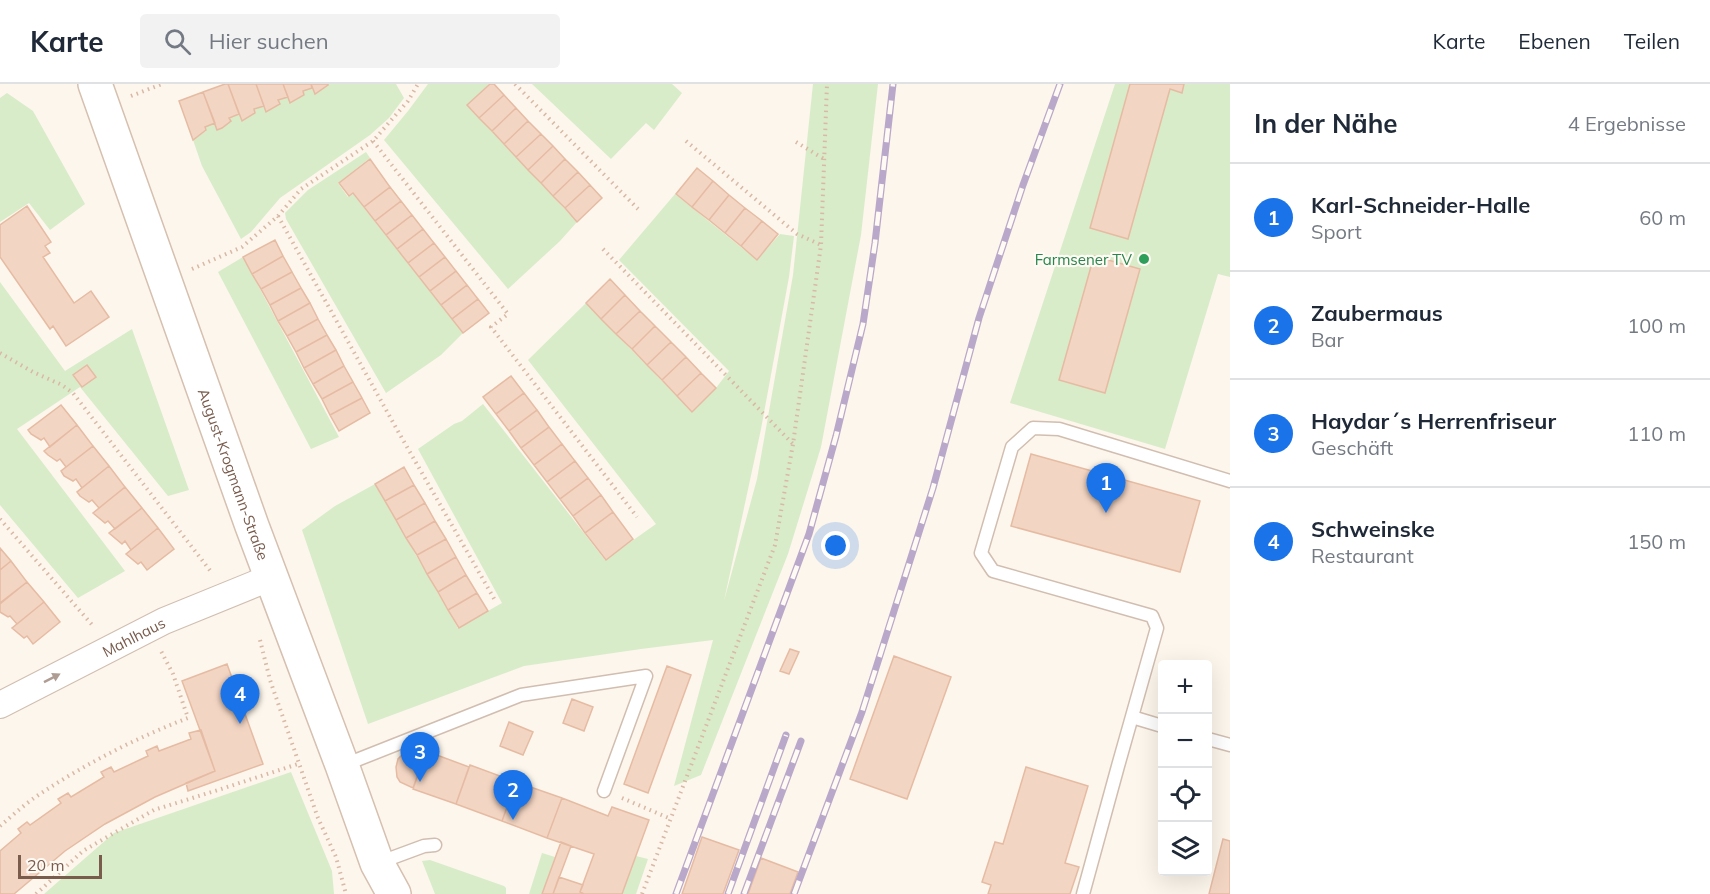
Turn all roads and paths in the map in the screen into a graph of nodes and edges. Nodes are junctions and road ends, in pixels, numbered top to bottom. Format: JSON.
{"nodes":[{"id":1,"x":95,"y":84,"type":"edge"},
{"id":2,"x":162,"y":84,"type":"edge"},
{"id":3,"x":418,"y":84,"type":"edge"},
{"id":4,"x":515,"y":84,"type":"edge"},
{"id":5,"x":827,"y":84,"type":"edge"},
{"id":6,"x":125,"y":98,"type":"dead end"},
{"id":7,"x":373,"y":141,"type":"junction"},
{"id":8,"x":686,"y":141,"type":"dead end"},
{"id":9,"x":796,"y":142,"type":"dead end"},
{"id":10,"x":824,"y":159,"type":"junction"},
{"id":11,"x":638,"y":209,"type":"dead end"},
{"id":12,"x":278,"y":216,"type":"junction"},
{"id":13,"x":821,"y":245,"type":"junction"},
{"id":14,"x":603,"y":249,"type":"dead end"},
{"id":15,"x":189,"y":271,"type":"dead end"},
{"id":16,"x":0,"y":353,"type":"edge"},
{"id":17,"x":793,"y":444,"type":"junction"},
{"id":18,"x":1230,"y":481,"type":"edge"},
{"id":19,"x":637,"y":517,"type":"dead end"},
{"id":20,"x":0,"y":519,"type":"edge"},
{"id":21,"x":272,"y":577,"type":"junction"},
{"id":22,"x":228,"y":594,"type":"junction"},
{"id":23,"x":496,"y":602,"type":"dead end"},
{"id":24,"x":147,"y":630,"type":"junction"},
{"id":25,"x":114,"y":647,"type":"junction"},
{"id":26,"x":0,"y":705,"type":"edge"},
{"id":27,"x":1132,"y":717,"type":"junction"},
{"id":28,"x":1158,"y":725,"type":"edge"},
{"id":29,"x":1212,"y":740,"type":"edge"},
{"id":30,"x":1230,"y":745,"type":"edge"},
{"id":31,"x":298,"y":764,"type":"dead end"},
{"id":32,"x":342,"y":765,"type":"junction"},
{"id":33,"x":604,"y":791,"type":"joint"},
{"id":34,"x":671,"y":819,"type":"junction"},
{"id":35,"x":0,"y":826,"type":"edge"},
{"id":36,"x":435,"y":845,"type":"dead end"},
{"id":37,"x":376,"y":879,"type":"edge"},
{"id":38,"x":36,"y":894,"type":"edge"},
{"id":39,"x":394,"y":894,"type":"edge"},
{"id":40,"x":642,"y":894,"type":"edge"},
{"id":41,"x":1083,"y":894,"type":"edge"}],
"edges":[{"from":1,"to":21,"type":"main road","name":"August-Krogmann-Straße"},
{"from":2,"to":6,"type":"path"},
{"from":3,"to":7,"type":"path"},
{"from":4,"to":11,"type":"path"},
{"from":5,"to":10,"type":"path"},
{"from":7,"to":12,"type":"path"},
{"from":7,"to":19,"type":"path"},
{"from":8,"to":13,"type":"path"},
{"from":9,"to":10,"type":"path"},
{"from":10,"to":13,"type":"path"},
{"from":12,"to":15,"type":"path"},
{"from":12,"to":23,"type":"path"},
{"from":13,"to":17,"type":"path"},
{"from":14,"to":17,"type":"path"},
{"from":16,"to":22,"type":"path"},
{"from":17,"to":34,"type":"path"},
{"from":18,"to":27,"type":"lane"},
{"from":20,"to":25,"type":"path"},
{"from":21,"to":22,"type":"street","name":"Mahlhaus"},
{"from":21,"to":32,"type":"main road","name":"August-Krogmann-Straße"},
{"from":22,"to":24,"type":"street","name":"Mahlhaus"},
{"from":24,"to":25,"type":"street","name":"Mahlhaus"},
{"from":24,"to":35,"type":"path"},
{"from":26,"to":25,"type":"street","name":"Mahlhaus","one_way":true},
{"from":27,"to":28,"type":"lane"},
{"from":27,"to":41,"type":"lane"},
{"from":29,"to":30,"type":"lane"},
{"from":31,"to":38,"type":"path"},
{"from":32,"to":33,"type":"lane"},
{"from":32,"to":37,"type":"main road","name":"August-Krogmann-Straße"},
{"from":33,"to":34,"type":"path"},
{"from":34,"to":40,"type":"path"},
{"from":36,"to":37,"type":"lane"},
{"from":37,"to":39,"type":"main road","name":"August-Krogmann-Straße"}]}
